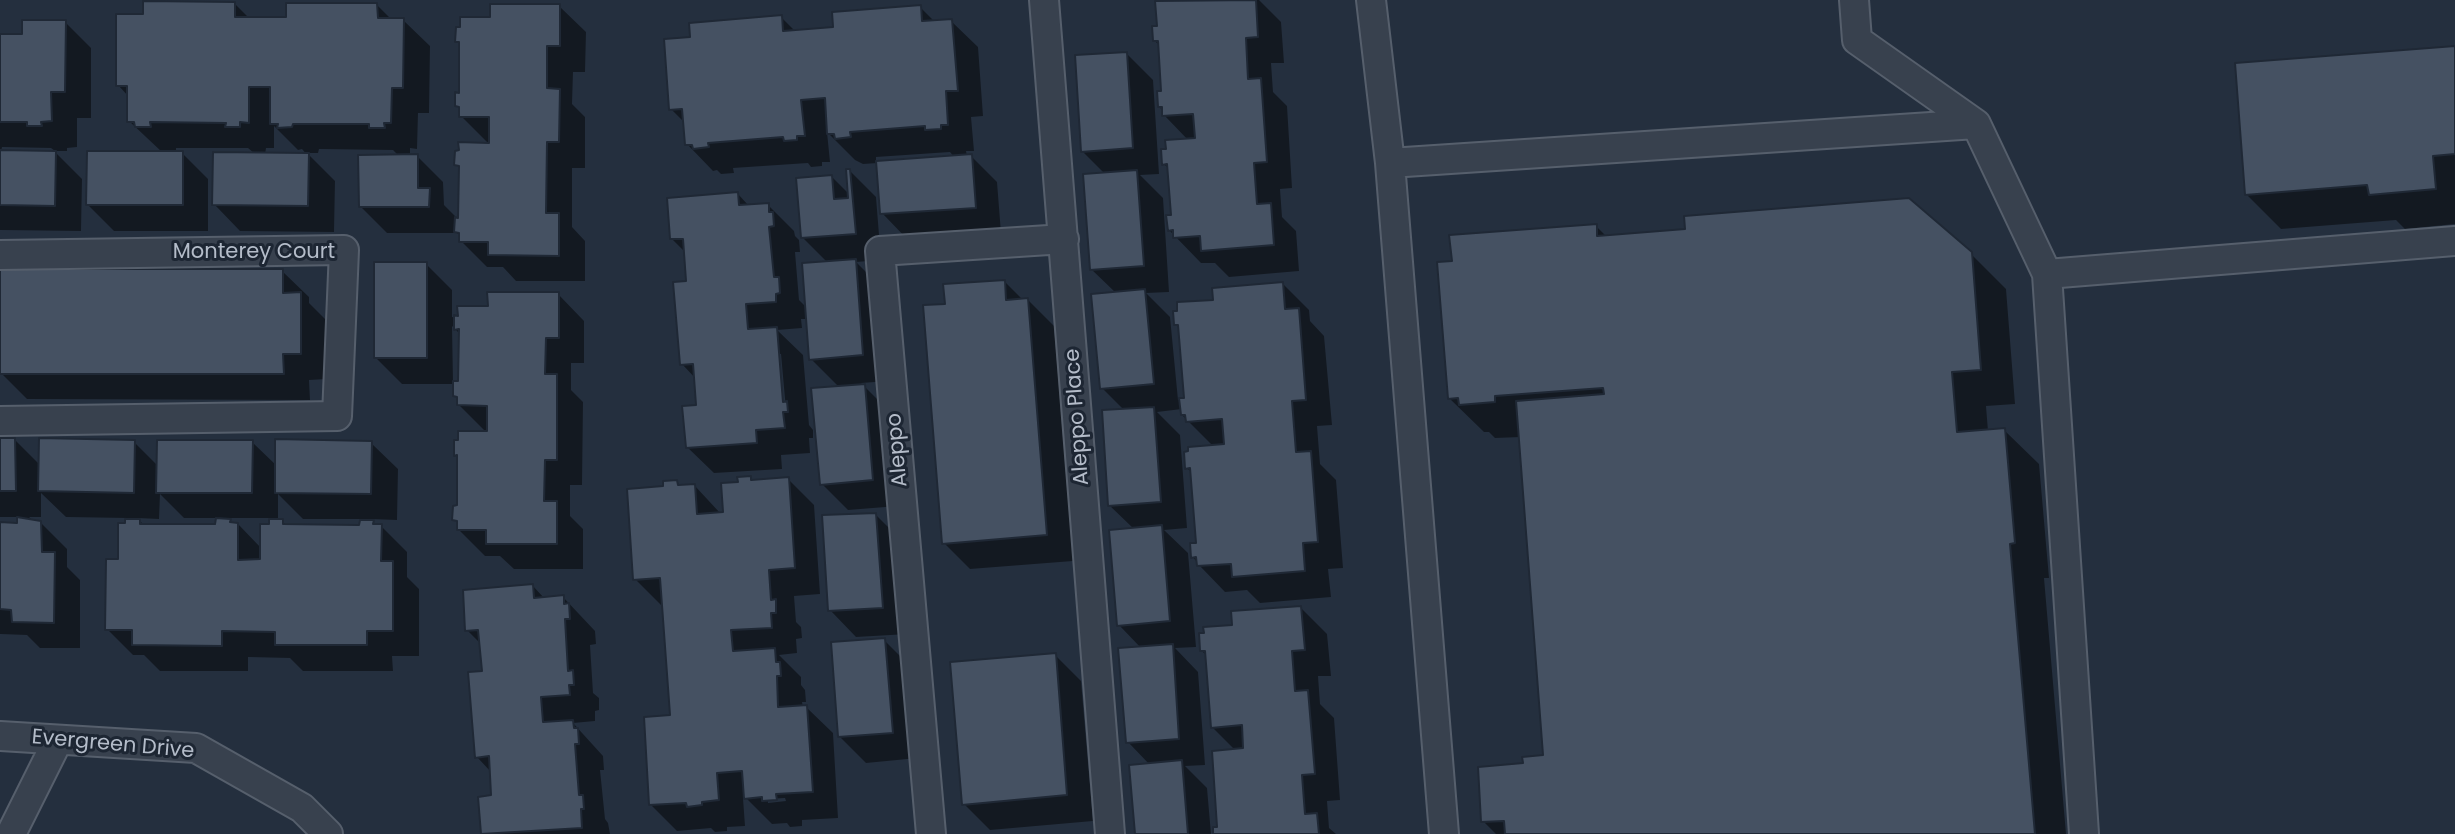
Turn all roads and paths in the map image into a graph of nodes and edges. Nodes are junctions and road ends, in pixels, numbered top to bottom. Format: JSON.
{"nodes":[{"id":1,"x":1044,"y":0,"type":"edge"},
{"id":2,"x":1371,"y":0,"type":"edge"},
{"id":3,"x":1854,"y":0,"type":"edge"},
{"id":4,"x":1976,"y":124,"type":"junction"},
{"id":5,"x":1390,"y":163,"type":"junction"},
{"id":6,"x":1064,"y":239,"type":"junction"},
{"id":7,"x":2455,"y":241,"type":"edge"},
{"id":8,"x":0,"y":255,"type":"edge"},
{"id":9,"x":2047,"y":274,"type":"junction"},
{"id":10,"x":0,"y":421,"type":"edge"},
{"id":11,"x":0,"y":736,"type":"edge"},
{"id":12,"x":58,"y":740,"type":"junction"},
{"id":13,"x":11,"y":834,"type":"edge"},
{"id":14,"x":328,"y":834,"type":"edge"},
{"id":15,"x":931,"y":834,"type":"edge"},
{"id":16,"x":1110,"y":834,"type":"edge"},
{"id":17,"x":1444,"y":834,"type":"edge"},
{"id":18,"x":2084,"y":834,"type":"edge"}],
"edges":[{"from":1,"to":6,"type":"lane","name":"Aleppo Place"},
{"from":2,"to":5,"type":"lane"},
{"from":3,"to":4,"type":"lane"},
{"from":4,"to":5,"type":"lane"},
{"from":4,"to":9,"type":"lane"},
{"from":5,"to":17,"type":"lane"},
{"from":6,"to":15,"type":"lane","name":"Aleppo"},
{"from":6,"to":16,"type":"lane","name":"Aleppo Place"},
{"from":7,"to":9,"type":"lane"},
{"from":8,"to":10,"type":"lane","name":"Monterey Court"},
{"from":9,"to":18,"type":"lane"},
{"from":11,"to":12,"type":"lane","name":"Evergreen Drive"},
{"from":12,"to":13,"type":"lane"},
{"from":12,"to":14,"type":"lane","name":"Evergreen Drive"}]}
